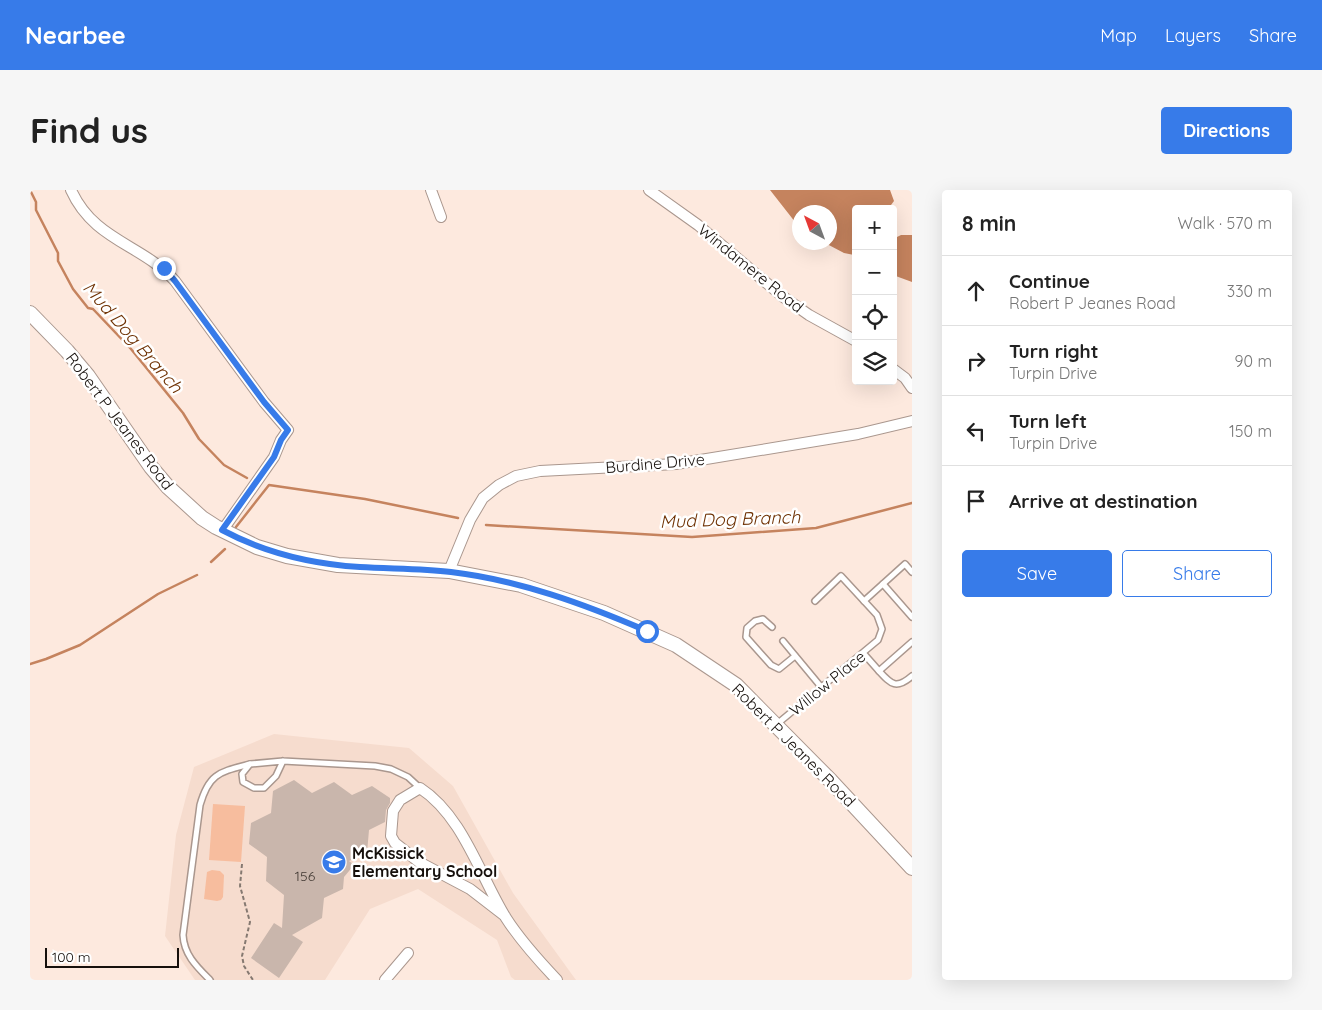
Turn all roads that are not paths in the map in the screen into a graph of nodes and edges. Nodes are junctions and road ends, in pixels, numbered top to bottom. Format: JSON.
{"nodes":[{"id":1,"x":71,"y":190,"type":"edge"},
{"id":2,"x":431,"y":190,"type":"edge"},
{"id":3,"x":649,"y":190,"type":"edge"},
{"id":4,"x":441,"y":218,"type":"dead end"},
{"id":5,"x":30,"y":313,"type":"edge"},
{"id":6,"x":854,"y":340,"type":"edge"},
{"id":7,"x":897,"y":373,"type":"edge"},
{"id":8,"x":912,"y":388,"type":"edge"},
{"id":9,"x":912,"y":422,"type":"edge"},
{"id":10,"x":222,"y":530,"type":"junction"},
{"id":11,"x":449,"y":571,"type":"junction"},
{"id":12,"x":912,"y":572,"type":"edge"},
{"id":13,"x":882,"y":584,"type":"junction"},
{"id":14,"x":815,"y":601,"type":"dead end"},
{"id":15,"x":864,"y":601,"type":"junction"},
{"id":16,"x":912,"y":617,"type":"edge"},
{"id":17,"x":772,"y":627,"type":"dead end"},
{"id":18,"x":783,"y":641,"type":"dead end"},
{"id":19,"x":912,"y":642,"type":"edge"},
{"id":20,"x":864,"y":654,"type":"junction"},
{"id":21,"x":795,"y":656,"type":"junction"},
{"id":22,"x":879,"y":671,"type":"junction"},
{"id":23,"x":912,"y":676,"type":"edge"},
{"id":24,"x":822,"y":688,"type":"junction"},
{"id":25,"x":776,"y":725,"type":"junction"},
{"id":26,"x":283,"y":761,"type":"junction"},
{"id":27,"x":250,"y":764,"type":"junction"},
{"id":28,"x":420,"y":788,"type":"junction"},
{"id":29,"x":912,"y":868,"type":"edge"},
{"id":30,"x":505,"y":916,"type":"junction"},
{"id":31,"x":408,"y":953,"type":"dead end"},
{"id":32,"x":210,"y":980,"type":"edge"},
{"id":33,"x":385,"y":980,"type":"edge"},
{"id":34,"x":557,"y":980,"type":"edge"}],
"edges":[{"from":1,"to":10,"type":"street"},
{"from":2,"to":4,"type":"street"},
{"from":3,"to":6,"type":"street","name":"Windamere Road"},
{"from":5,"to":10,"type":"street","name":"Robert P Jeanes Road"},
{"from":7,"to":8,"type":"street"},
{"from":9,"to":11,"type":"street","name":"Burdine Drive"},
{"from":10,"to":11,"type":"street","name":"Robert P Jeanes Road"},
{"from":11,"to":25,"type":"street","name":"Robert P Jeanes Road"},
{"from":12,"to":13,"type":"lane"},
{"from":13,"to":15,"type":"lane"},
{"from":13,"to":16,"type":"lane"},
{"from":14,"to":15,"type":"lane"},
{"from":15,"to":20,"type":"lane","name":"Willow Place"},
{"from":17,"to":21,"type":"lane"},
{"from":18,"to":21,"type":"lane"},
{"from":19,"to":22,"type":"lane"},
{"from":20,"to":22,"type":"lane"},
{"from":20,"to":24,"type":"lane","name":"Willow Place"},
{"from":21,"to":24,"type":"lane"},
{"from":22,"to":23,"type":"lane"},
{"from":24,"to":25,"type":"lane","name":"Willow Place"},
{"from":25,"to":29,"type":"street","name":"Robert P Jeanes Road"},
{"from":26,"to":27,"type":"lane"},
{"from":26,"to":27,"type":"lane"},
{"from":26,"to":28,"type":"lane"},
{"from":27,"to":32,"type":"lane"},
{"from":28,"to":30,"type":"street"},
{"from":28,"to":30,"type":"street"},
{"from":30,"to":34,"type":"street"},
{"from":31,"to":33,"type":"street"}]}
